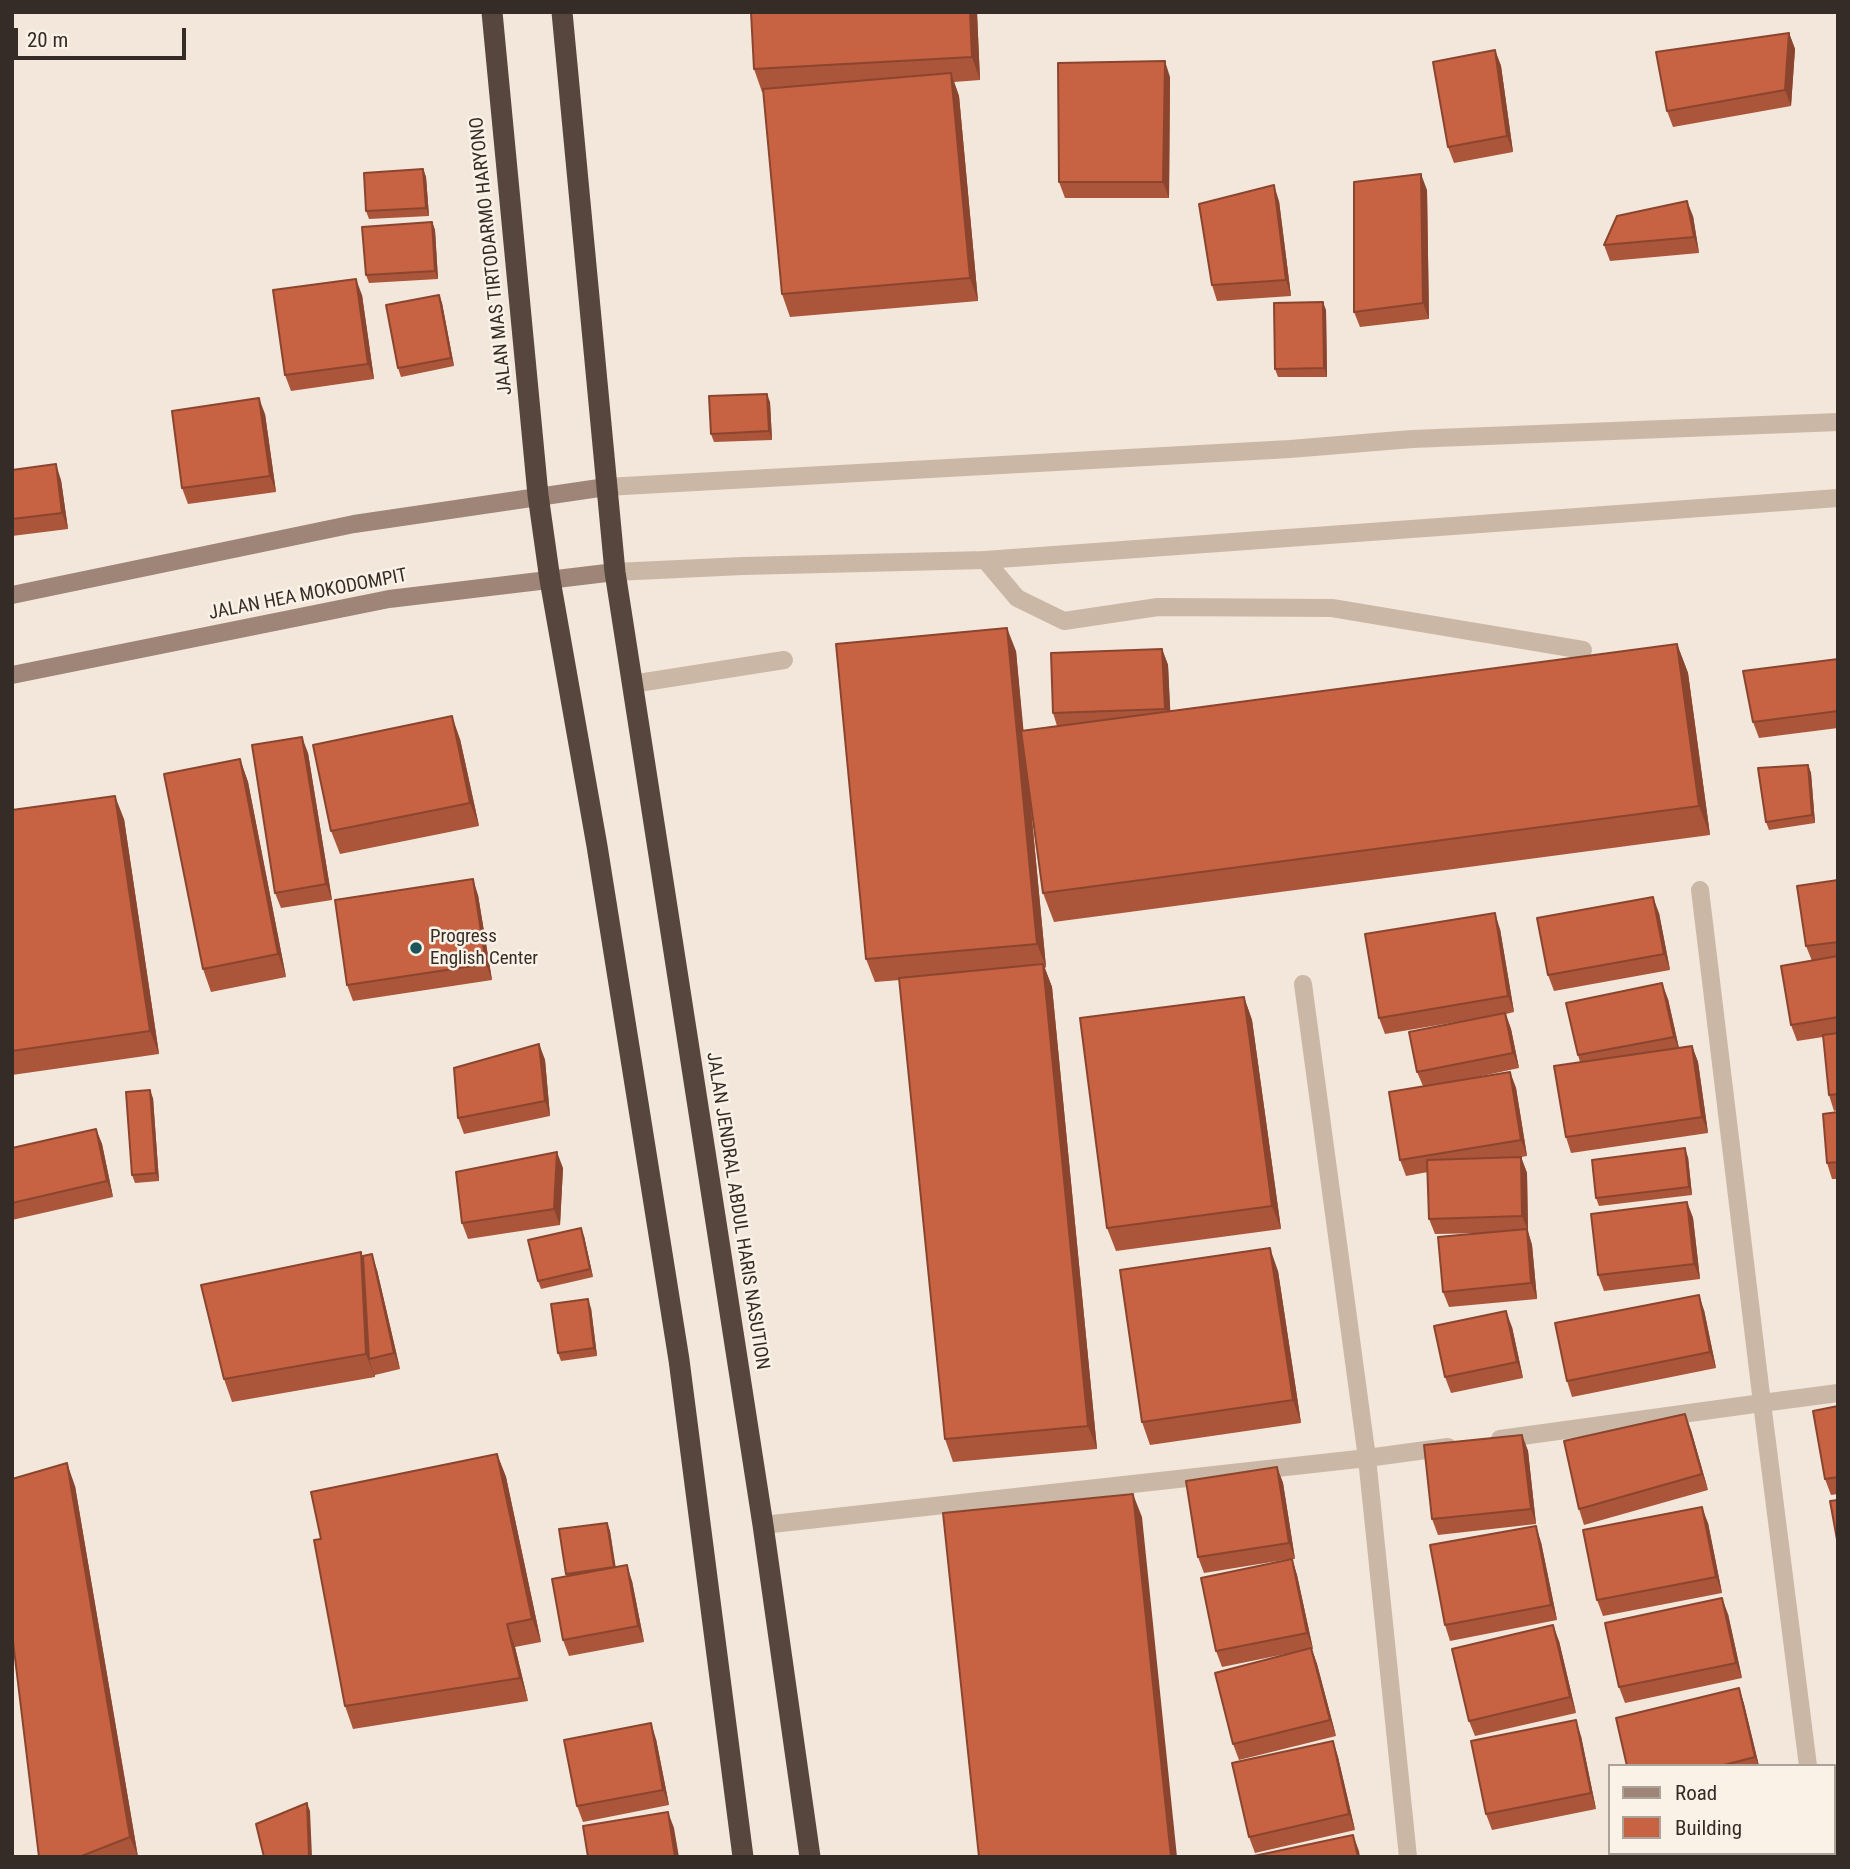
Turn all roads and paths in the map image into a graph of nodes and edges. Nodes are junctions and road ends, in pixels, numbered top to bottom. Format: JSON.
{"nodes":[{"id":1,"x":492,"y":12,"type":"edge"},
{"id":2,"x":562,"y":12,"type":"edge"},
{"id":3,"x":1838,"y":422,"type":"edge"},
{"id":4,"x":606,"y":487,"type":"junction"},
{"id":5,"x":538,"y":495,"type":"junction"},
{"id":6,"x":1838,"y":498,"type":"edge"},
{"id":7,"x":985,"y":560,"type":"junction"},
{"id":8,"x":615,"y":572,"type":"junction"},
{"id":9,"x":550,"y":580,"type":"junction"},
{"id":10,"x":12,"y":594,"type":"edge"},
{"id":11,"x":1583,"y":650,"type":"dead end"},
{"id":12,"x":784,"y":660,"type":"dead end"},
{"id":13,"x":12,"y":675,"type":"edge"},
{"id":14,"x":632,"y":684,"type":"junction"},
{"id":15,"x":1700,"y":890,"type":"dead end"},
{"id":16,"x":1303,"y":984,"type":"dead end"},
{"id":17,"x":1838,"y":1393,"type":"edge"},
{"id":18,"x":1762,"y":1403,"type":"junction"},
{"id":19,"x":1367,"y":1458,"type":"junction"},
{"id":20,"x":763,"y":1525,"type":"junction"},
{"id":21,"x":1808,"y":1764,"type":"edge"},
{"id":22,"x":743,"y":1857,"type":"edge"},
{"id":23,"x":810,"y":1857,"type":"edge"},
{"id":24,"x":1408,"y":1857,"type":"edge"}],
"edges":[{"from":1,"to":5,"type":"highway","name":"JALAN MAS TIRTODARMO HARYONO"},
{"from":2,"to":4,"type":"highway"},
{"from":3,"to":4,"type":"street"},
{"from":4,"to":5,"type":"street"},
{"from":4,"to":8,"type":"highway","name":"JALAN JENDRAL ABDUL HARIS NASUTION"},
{"from":5,"to":9,"type":"highway","name":"JALAN MAS TIRTODARMO HARYONO"},
{"from":5,"to":10,"type":"street"},
{"from":6,"to":7,"type":"street"},
{"from":7,"to":8,"type":"street"},
{"from":7,"to":11,"type":"street"},
{"from":8,"to":9,"type":"street","name":"JALAN HEA MOKODOMPIT"},
{"from":8,"to":14,"type":"highway","name":"JALAN JENDRAL ABDUL HARIS NASUTION"},
{"from":9,"to":13,"type":"street","name":"JALAN HEA MOKODOMPIT"},
{"from":9,"to":22,"type":"highway"},
{"from":12,"to":14,"type":"street"},
{"from":14,"to":20,"type":"highway","name":"JALAN JENDRAL ABDUL HARIS NASUTION"},
{"from":15,"to":18,"type":"street"},
{"from":16,"to":19,"type":"street"},
{"from":17,"to":18,"type":"street"},
{"from":18,"to":19,"type":"street"},
{"from":18,"to":21,"type":"street"},
{"from":19,"to":20,"type":"street"},
{"from":19,"to":24,"type":"street"},
{"from":20,"to":23,"type":"highway","name":"JALAN JENDRAL ABDUL HARIS NASUTION"}]}
